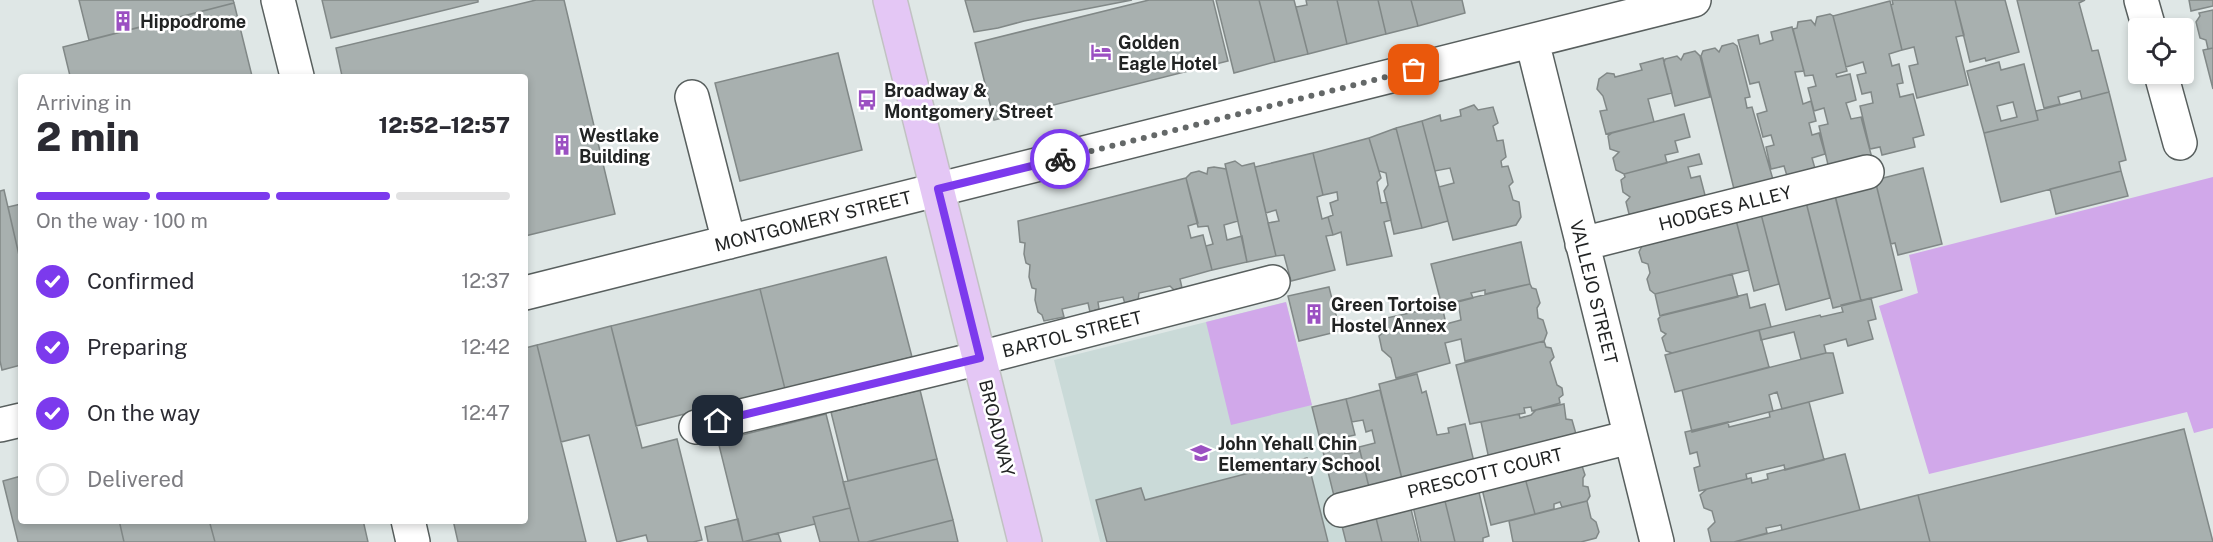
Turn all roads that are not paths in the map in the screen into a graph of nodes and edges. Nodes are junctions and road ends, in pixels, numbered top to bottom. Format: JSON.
{"nodes":[{"id":1,"x":278,"y":0,"type":"edge"},
{"id":2,"x":890,"y":0,"type":"edge"},
{"id":3,"x":1694,"y":0,"type":"edge"},
{"id":4,"x":2141,"y":0,"type":"edge"},
{"id":5,"x":2146,"y":18,"type":"edge"},
{"id":6,"x":1532,"y":41,"type":"junction"},
{"id":7,"x":296,"y":74,"type":"edge"},
{"id":8,"x":2164,"y":84,"type":"edge"},
{"id":9,"x":692,"y":97,"type":"dead end"},
{"id":10,"x":2180,"y":142,"type":"dead end"},
{"id":11,"x":1867,"y":172,"type":"dead end"},
{"id":12,"x":938,"y":189,"type":"junction"},
{"id":13,"x":729,"y":242,"type":"junction"},
{"id":14,"x":1582,"y":244,"type":"junction"},
{"id":15,"x":1273,"y":282,"type":"dead end"},
{"id":16,"x":528,"y":292,"type":"edge"},
{"id":17,"x":980,"y":358,"type":"junction"},
{"id":18,"x":18,"y":421,"type":"edge"},
{"id":19,"x":0,"y":425,"type":"edge"},
{"id":20,"x":696,"y":427,"type":"dead end"},
{"id":21,"x":1630,"y":437,"type":"junction"},
{"id":22,"x":1341,"y":510,"type":"dead end"},
{"id":23,"x":409,"y":524,"type":"edge"},
{"id":24,"x":413,"y":542,"type":"edge"},
{"id":25,"x":1025,"y":542,"type":"edge"},
{"id":26,"x":1657,"y":542,"type":"edge"}],
"edges":[{"from":1,"to":7,"type":"street"},
{"from":2,"to":12,"type":"main road","name":"BROADWAY"},
{"from":3,"to":6,"type":"street","name":"MONTGOMERY STREET"},
{"from":4,"to":5,"type":"street"},
{"from":6,"to":12,"type":"street","name":"MONTGOMERY STREET"},
{"from":6,"to":14,"type":"street","name":"VALLEJO STREET"},
{"from":8,"to":10,"type":"street"},
{"from":9,"to":13,"type":"street"},
{"from":11,"to":14,"type":"street","name":"HODGES ALLEY"},
{"from":12,"to":13,"type":"street","name":"MONTGOMERY STREET"},
{"from":12,"to":17,"type":"main road","name":"BROADWAY"},
{"from":13,"to":16,"type":"street","name":"MONTGOMERY STREET"},
{"from":14,"to":21,"type":"street","name":"VALLEJO STREET"},
{"from":15,"to":17,"type":"street","name":"BARTOL STREET"},
{"from":17,"to":20,"type":"street","name":"BARTOL STREET"},
{"from":17,"to":25,"type":"main road","name":"BROADWAY"},
{"from":18,"to":19,"type":"street"},
{"from":21,"to":22,"type":"street","name":"PRESCOTT COURT"},
{"from":21,"to":26,"type":"street","name":"VALLEJO STREET"},
{"from":23,"to":24,"type":"street"}]}
